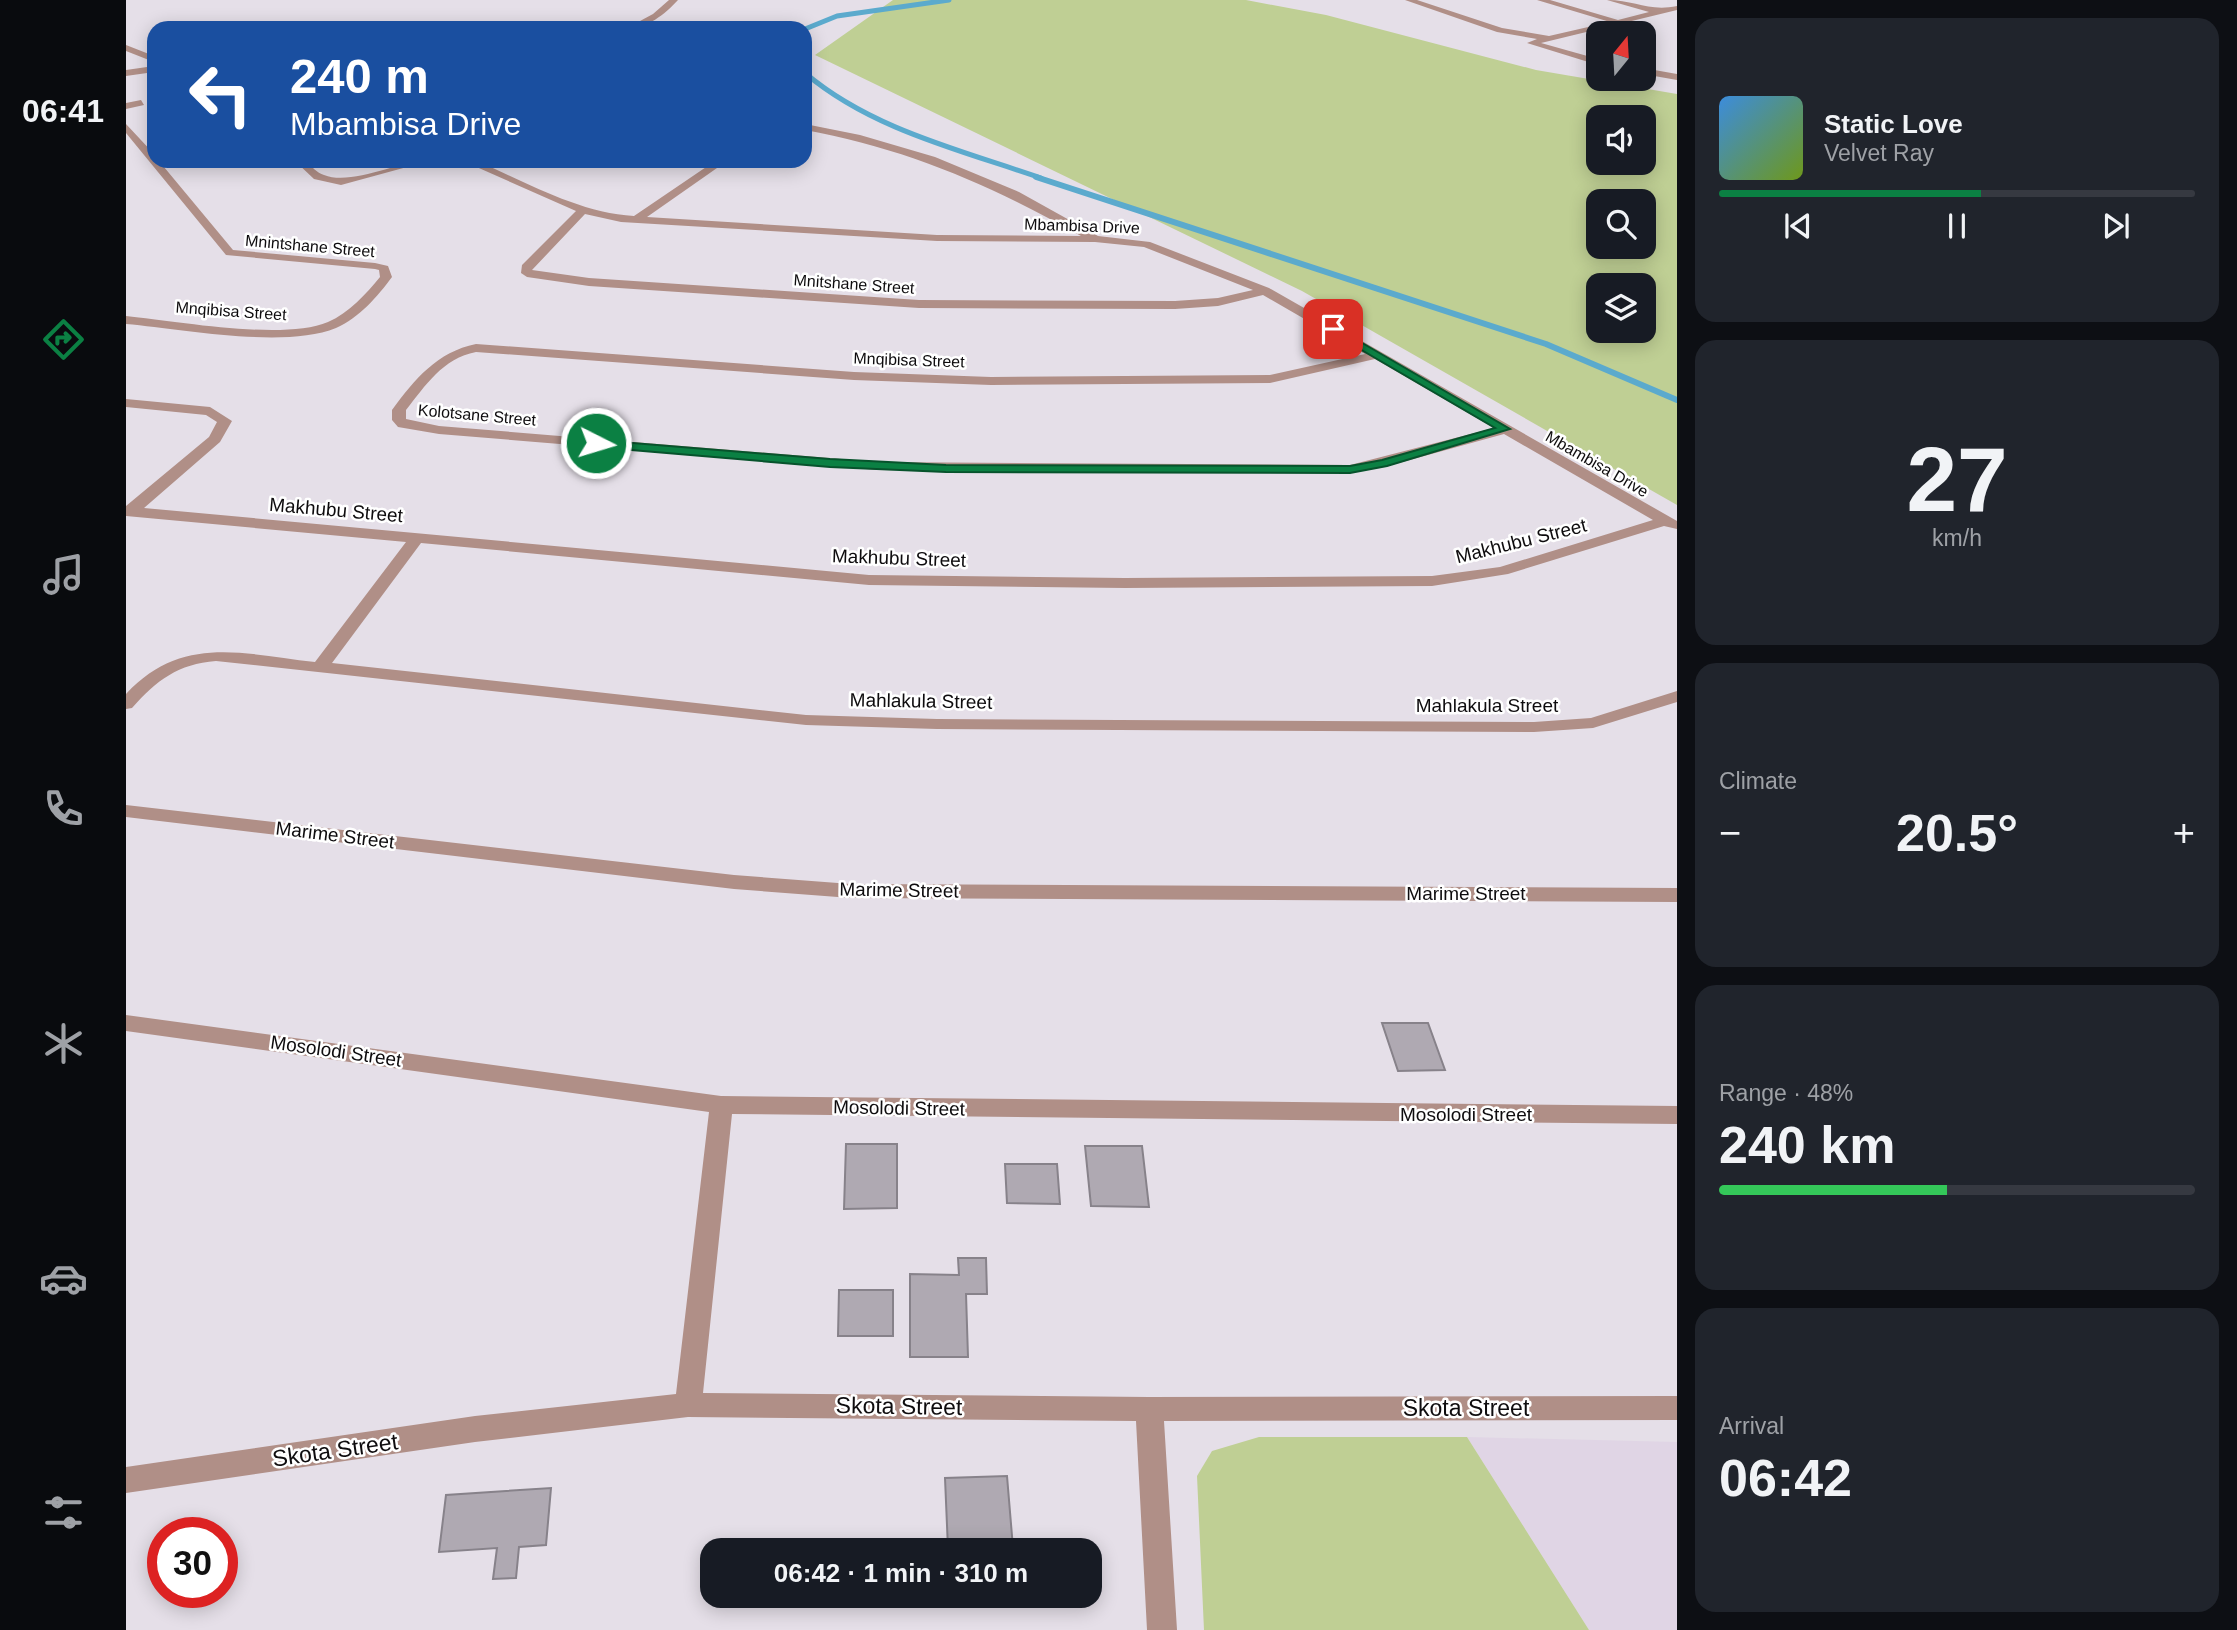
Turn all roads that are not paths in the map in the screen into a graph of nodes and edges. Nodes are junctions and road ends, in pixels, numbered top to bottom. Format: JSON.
{"nodes":[{"id":1,"x":674,"y":0,"type":"edge"},
{"id":2,"x":1426,"y":0,"type":"edge"},
{"id":3,"x":1541,"y":0,"type":"edge"},
{"id":4,"x":1611,"y":0,"type":"edge"},
{"id":5,"x":1412,"y":1,"type":"edge"},
{"id":6,"x":1677,"y":8,"type":"edge"},
{"id":7,"x":1657,"y":12,"type":"junction"},
{"id":8,"x":646,"y":21,"type":"edge"},
{"id":9,"x":1618,"y":21,"type":"joint"},
{"id":10,"x":1586,"y":29,"type":"edge"},
{"id":11,"x":1547,"y":38,"type":"junction"},
{"id":12,"x":126,"y":48,"type":"edge"},
{"id":13,"x":147,"y":56,"type":"edge"},
{"id":14,"x":1586,"y":59,"type":"edge"},
{"id":15,"x":147,"y":70,"type":"edge"},
{"id":16,"x":126,"y":73,"type":"edge"},
{"id":17,"x":1656,"y":73,"type":"edge"},
{"id":18,"x":1677,"y":77,"type":"edge"},
{"id":19,"x":141,"y":103,"type":"dead end"},
{"id":20,"x":126,"y":106,"type":"edge"},
{"id":21,"x":126,"y":127,"type":"edge"},
{"id":22,"x":812,"y":129,"type":"edge"},
{"id":23,"x":147,"y":139,"type":"edge"},
{"id":24,"x":138,"y":141,"type":"junction"},
{"id":25,"x":126,"y":143,"type":"edge"},
{"id":26,"x":147,"y":152,"type":"edge"},
{"id":27,"x":160,"y":168,"type":"edge"},
{"id":28,"x":308,"y":168,"type":"edge"},
{"id":29,"x":396,"y":168,"type":"edge"},
{"id":30,"x":484,"y":168,"type":"edge"},
{"id":31,"x":712,"y":168,"type":"edge"},
{"id":32,"x":583,"y":210,"type":"junction"},
{"id":33,"x":636,"y":220,"type":"junction"},
{"id":34,"x":1095,"y":239,"type":"junction"},
{"id":35,"x":1265,"y":291,"type":"junction"},
{"id":36,"x":126,"y":320,"type":"edge"},
{"id":37,"x":332,"y":326,"type":"joint"},
{"id":38,"x":1377,"y":355,"type":"junction"},
{"id":39,"x":441,"y":361,"type":"joint"},
{"id":40,"x":126,"y":402,"type":"edge"},
{"id":41,"x":1504,"y":429,"type":"junction"},
{"id":42,"x":129,"y":512,"type":"edge"},
{"id":43,"x":1672,"y":525,"type":"edge"},
{"id":44,"x":416,"y":539,"type":"junction"},
{"id":45,"x":321,"y":666,"type":"junction"},
{"id":46,"x":1677,"y":696,"type":"edge"},
{"id":47,"x":126,"y":704,"type":"edge"},
{"id":48,"x":126,"y":810,"type":"edge"},
{"id":49,"x":1677,"y":895,"type":"edge"},
{"id":50,"x":126,"y":1023,"type":"edge"},
{"id":51,"x":721,"y":1105,"type":"junction"},
{"id":52,"x":1677,"y":1115,"type":"edge"},
{"id":53,"x":688,"y":1405,"type":"junction"},
{"id":54,"x":1677,"y":1408,"type":"edge"},
{"id":55,"x":1149,"y":1409,"type":"junction"},
{"id":56,"x":126,"y":1480,"type":"edge"},
{"id":57,"x":1162,"y":1630,"type":"edge"}],
"edges":[{"from":1,"to":8,"type":"street"},
{"from":2,"to":5,"type":"street"},
{"from":3,"to":9,"type":"street"},
{"from":4,"to":7,"type":"street"},
{"from":5,"to":11,"type":"street"},
{"from":6,"to":7,"type":"street"},
{"from":7,"to":9,"type":"street"},
{"from":10,"to":11,"type":"street"},
{"from":11,"to":14,"type":"street"},
{"from":12,"to":13,"type":"street"},
{"from":15,"to":16,"type":"street"},
{"from":17,"to":18,"type":"street"},
{"from":19,"to":20,"type":"street"},
{"from":21,"to":24,"type":"street","name":"Mnintshane Street"},
{"from":22,"to":34,"type":"street"},
{"from":23,"to":24,"type":"street"},
{"from":24,"to":25,"type":"street"},
{"from":24,"to":26,"type":"street","name":"Mnintshane Street"},
{"from":27,"to":37,"type":"street","name":"Mnintshane Street"},
{"from":28,"to":29,"type":"street"},
{"from":30,"to":32,"type":"street","name":"Mbambisa Drive"},
{"from":31,"to":33,"type":"street"},
{"from":32,"to":33,"type":"street","name":"Mbambisa Drive"},
{"from":32,"to":35,"type":"street","name":"Mnitshane Street"},
{"from":33,"to":34,"type":"street","name":"Mbambisa Drive"},
{"from":34,"to":35,"type":"street","name":"Mbambisa Drive"},
{"from":35,"to":38,"type":"street","name":"Mbambisa Drive"},
{"from":36,"to":37,"type":"street","name":"Mnqibisa Street"},
{"from":38,"to":39,"type":"street","name":"Mnqibisa Street"},
{"from":38,"to":41,"type":"street","name":"Mbambisa Drive"},
{"from":39,"to":41,"type":"street","name":"Kolotsane Street"},
{"from":40,"to":42,"type":"street"},
{"from":41,"to":43,"type":"street","name":"Mbambisa Drive"},
{"from":42,"to":44,"type":"street","name":"Makhubu Street"},
{"from":43,"to":44,"type":"street","name":"Makhubu Street"},
{"from":44,"to":45,"type":"street"},
{"from":45,"to":46,"type":"street","name":"Mahlakula Street"},
{"from":45,"to":47,"type":"street"},
{"from":48,"to":49,"type":"street","name":"Marime Street"},
{"from":50,"to":51,"type":"street","name":"Mosolodi Street"},
{"from":51,"to":52,"type":"street","name":"Mosolodi Street"},
{"from":51,"to":53,"type":"street"},
{"from":53,"to":55,"type":"street","name":"Skota Street"},
{"from":53,"to":56,"type":"street","name":"Skota Street"},
{"from":54,"to":55,"type":"street","name":"Skota Street"},
{"from":55,"to":57,"type":"street"}]}
